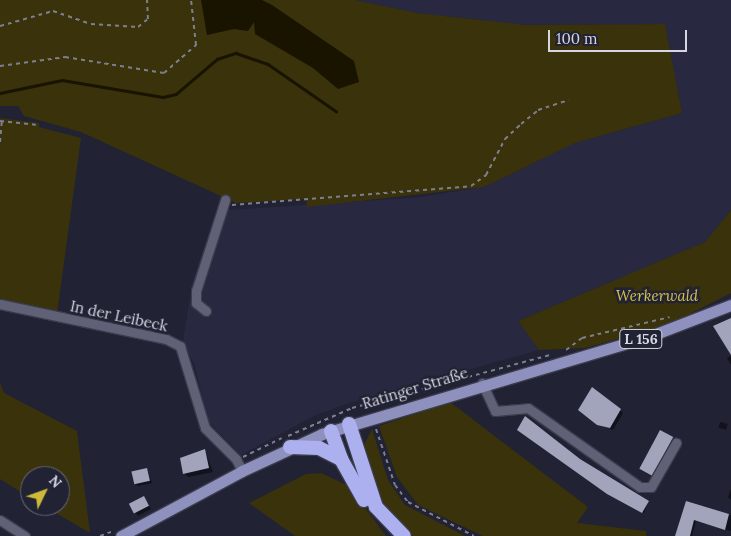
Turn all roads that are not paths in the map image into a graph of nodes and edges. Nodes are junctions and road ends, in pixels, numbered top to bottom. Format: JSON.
{"nodes":[{"id":1,"x":224,"y":203,"type":"road end"},
{"id":2,"x":0,"y":304,"type":"edge"},
{"id":3,"x":731,"y":305,"type":"edge"},
{"id":4,"x":206,"y":311,"type":"dead end"},
{"id":5,"x":482,"y":383,"type":"junction"},
{"id":6,"x":349,"y":424,"type":"junction"},
{"id":7,"x":332,"y":430,"type":"junction"},
{"id":8,"x":676,"y":443,"type":"dead end"},
{"id":9,"x":290,"y":448,"type":"junction"},
{"id":10,"x":341,"y":459,"type":"junction"},
{"id":11,"x":240,"y":466,"type":"junction"},
{"id":12,"x":0,"y":520,"type":"edge"},
{"id":13,"x":25,"y":536,"type":"edge"},
{"id":14,"x":121,"y":536,"type":"edge"},
{"id":15,"x":396,"y":536,"type":"edge"},
{"id":16,"x":404,"y":536,"type":"edge"}],
"edges":[{"from":1,"to":4,"type":"street"},
{"from":2,"to":11,"type":"street","name":"In der Leibeck"},
{"from":3,"to":5,"type":"main road","name":"Ratinger Straße","number":"L 156"},
{"from":5,"to":6,"type":"main road","name":"Ratinger Straße","number":"L 156"},
{"from":5,"to":8,"type":"street"},
{"from":6,"to":7,"type":"main road","name":"Ratinger Straße","number":"L 156"},
{"from":6,"to":16,"type":"highway"},
{"from":7,"to":9,"type":"main road","name":"Ratinger Straße","number":"L 156"},
{"from":7,"to":10,"type":"highway"},
{"from":9,"to":10,"type":"highway"},
{"from":9,"to":11,"type":"main road","name":"Ratinger Straße","number":"L 156"},
{"from":10,"to":15,"type":"highway"},
{"from":11,"to":14,"type":"main road","name":"Ratinger Straße","number":"L 156"},
{"from":12,"to":13,"type":"street"}]}
